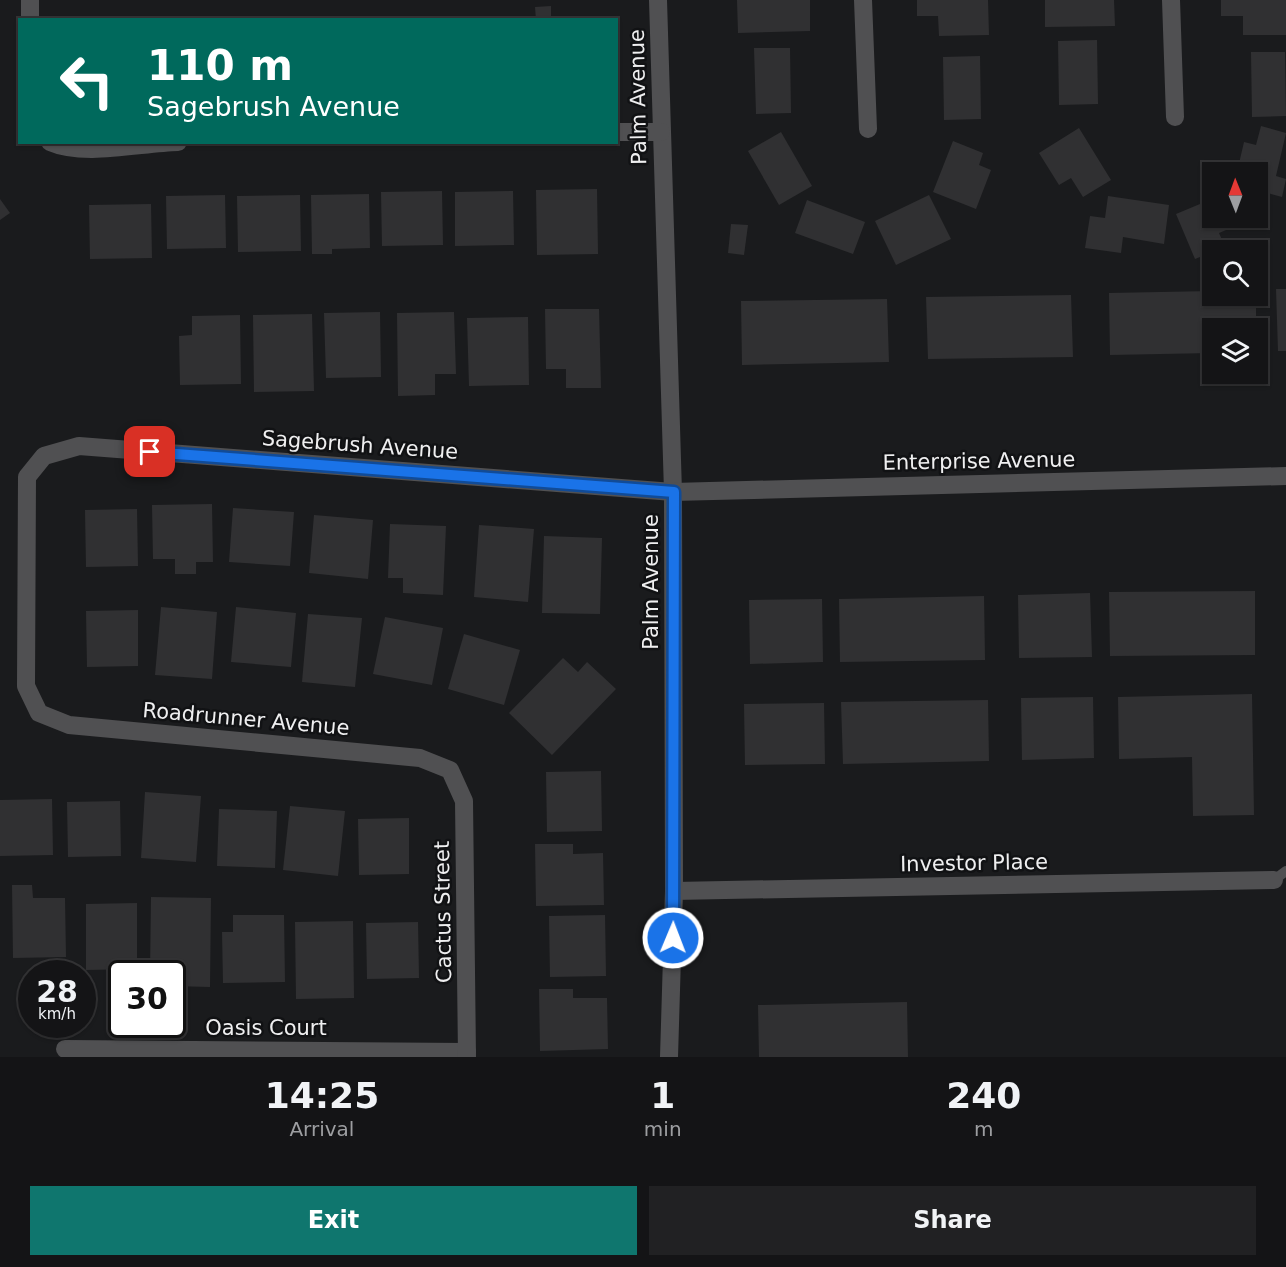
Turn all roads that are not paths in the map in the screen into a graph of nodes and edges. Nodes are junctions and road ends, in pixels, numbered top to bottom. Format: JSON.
{"nodes":[{"id":1,"x":30,"y":0,"type":"edge"},
{"id":2,"x":658,"y":0,"type":"edge"},
{"id":3,"x":863,"y":0,"type":"edge"},
{"id":4,"x":1171,"y":0,"type":"edge"},
{"id":5,"x":30,"y":18,"type":"edge"},
{"id":6,"x":1175,"y":117,"type":"dead end"},
{"id":7,"x":868,"y":129,"type":"dead end"},
{"id":8,"x":618,"y":132,"type":"edge"},
{"id":9,"x":661,"y":132,"type":"junction"},
{"id":10,"x":54,"y":144,"type":"edge"},
{"id":11,"x":145,"y":144,"type":"edge"},
{"id":12,"x":1286,"y":476,"type":"edge"},
{"id":13,"x":674,"y":492,"type":"junction"},
{"id":14,"x":39,"y":713,"type":"joint"},
{"id":15,"x":450,"y":770,"type":"joint"},
{"id":16,"x":1280,"y":875,"type":"edge"},
{"id":17,"x":674,"y":891,"type":"junction"},
{"id":18,"x":65,"y":1049,"type":"dead end"},
{"id":19,"x":467,"y":1054,"type":"edge"},
{"id":20,"x":669,"y":1057,"type":"edge"}],
"edges":[{"from":1,"to":5,"type":"street"},
{"from":2,"to":9,"type":"street","name":"Palm Avenue"},
{"from":3,"to":7,"type":"street"},
{"from":4,"to":6,"type":"street"},
{"from":8,"to":9,"type":"street"},
{"from":9,"to":13,"type":"street","name":"Palm Avenue"},
{"from":10,"to":11,"type":"street"},
{"from":12,"to":13,"type":"street","name":"Enterprise Avenue"},
{"from":13,"to":14,"type":"street","name":"Sagebrush Avenue"},
{"from":13,"to":17,"type":"street","name":"Palm Avenue"},
{"from":14,"to":15,"type":"street","name":"Roadrunner Avenue"},
{"from":15,"to":19,"type":"street","name":"Cactus Street"},
{"from":16,"to":17,"type":"street","name":"Investor Place"},
{"from":17,"to":20,"type":"street","name":"Palm Avenue"},
{"from":18,"to":19,"type":"street","name":"Oasis Court"}]}
